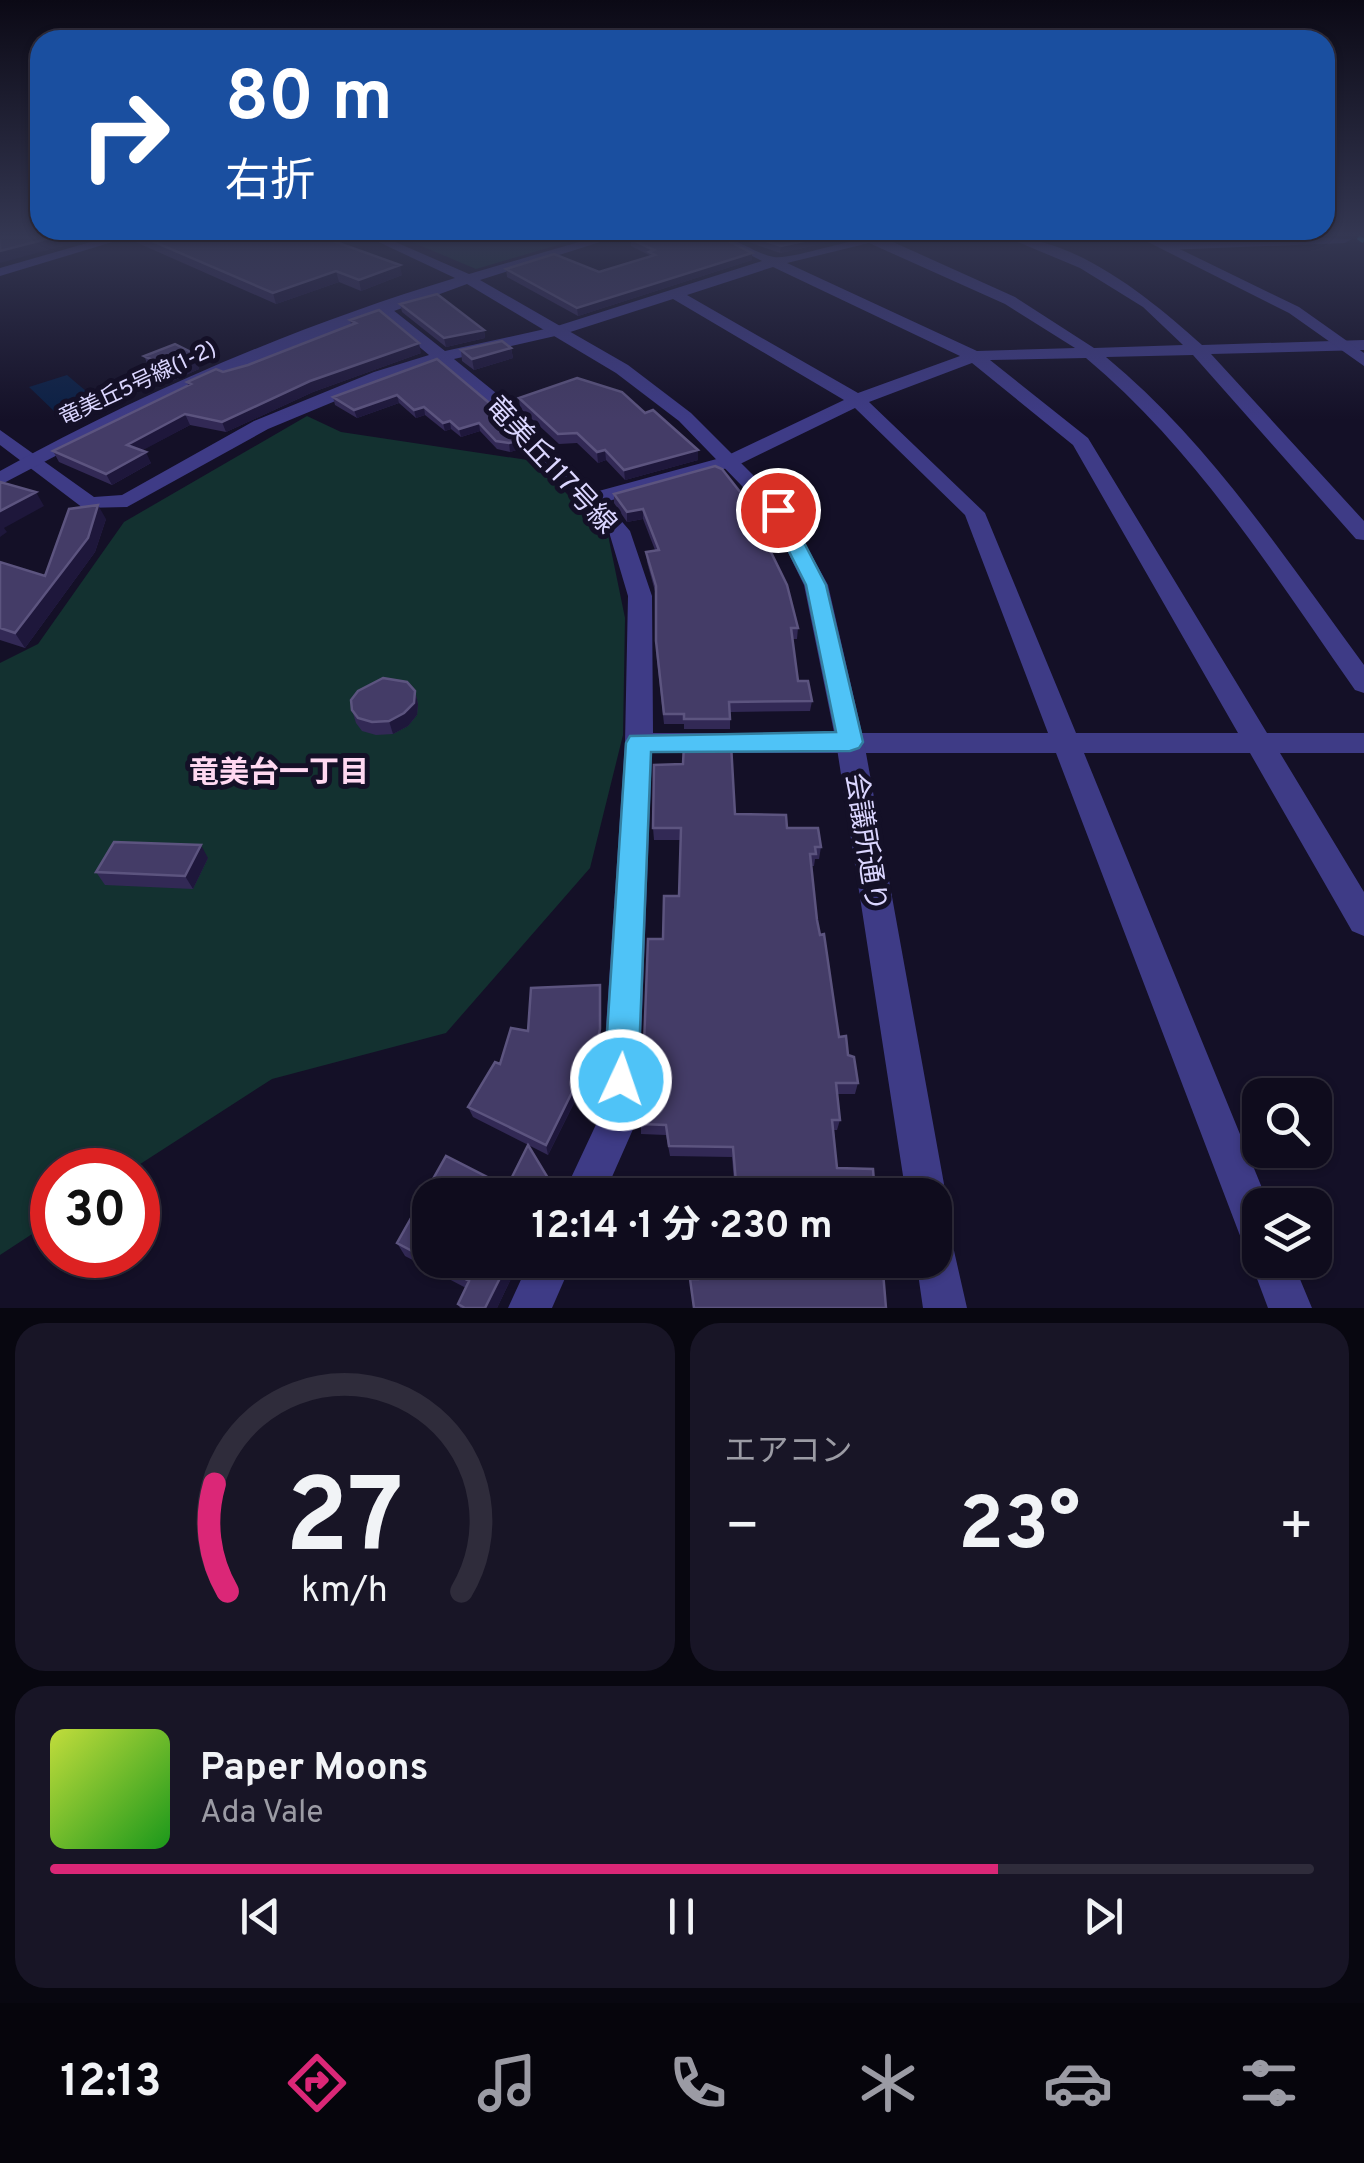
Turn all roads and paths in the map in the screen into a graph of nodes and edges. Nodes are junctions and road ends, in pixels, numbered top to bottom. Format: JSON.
{"nodes":[{"id":1,"x":416,"y":298,"type":"edge"},
{"id":2,"x":500,"y":298,"type":"edge"},
{"id":3,"x":654,"y":298,"type":"edge"},
{"id":4,"x":682,"y":298,"type":"edge"},
{"id":5,"x":851,"y":298,"type":"edge"},
{"id":6,"x":1003,"y":298,"type":"edge"},
{"id":7,"x":1139,"y":298,"type":"edge"},
{"id":8,"x":1270,"y":298,"type":"edge"},
{"id":9,"x":384,"y":309,"type":"junction"},
{"id":10,"x":558,"y":331,"type":"junction"},
{"id":11,"x":1355,"y":345,"type":"edge"},
{"id":12,"x":1198,"y":350,"type":"junction"},
{"id":13,"x":1091,"y":352,"type":"junction"},
{"id":14,"x":974,"y":356,"type":"junction"},
{"id":15,"x":442,"y":357,"type":"junction"},
{"id":16,"x":1364,"y":361,"type":"edge"},
{"id":17,"x":857,"y":400,"type":"junction"},
{"id":18,"x":0,"y":436,"type":"edge"},
{"id":19,"x":32,"y":460,"type":"junction"},
{"id":20,"x":731,"y":461,"type":"junction"},
{"id":21,"x":0,"y":478,"type":"edge"},
{"id":22,"x":591,"y":498,"type":"junction"},
{"id":23,"x":1364,"y":534,"type":"edge"},
{"id":24,"x":1364,"y":684,"type":"edge"},
{"id":25,"x":850,"y":742,"type":"junction"},
{"id":26,"x":1065,"y":742,"type":"junction"},
{"id":27,"x":639,"y":743,"type":"junction"},
{"id":28,"x":1364,"y":743,"type":"edge"},
{"id":29,"x":1258,"y":744,"type":"junction"},
{"id":30,"x":1364,"y":921,"type":"edge"},
{"id":31,"x":591,"y":1178,"type":"edge"},
{"id":32,"x":923,"y":1178,"type":"edge"},
{"id":33,"x":1242,"y":1188,"type":"edge"},
{"id":34,"x":544,"y":1278,"type":"edge"},
{"id":35,"x":940,"y":1278,"type":"edge"},
{"id":36,"x":1278,"y":1278,"type":"edge"},
{"id":37,"x":530,"y":1308,"type":"edge"},
{"id":38,"x":945,"y":1308,"type":"edge"},
{"id":39,"x":1290,"y":1308,"type":"edge"}],
"edges":[{"from":1,"to":9,"type":"street","name":"竜美丘5号線(1-2)"},
{"from":2,"to":10,"type":"street","name":"会議所通り"},
{"from":3,"to":10,"type":"street"},
{"from":4,"to":17,"type":"street"},
{"from":5,"to":14,"type":"street"},
{"from":6,"to":13,"type":"street"},
{"from":7,"to":12,"type":"street"},
{"from":8,"to":11,"type":"street"},
{"from":9,"to":15,"type":"street","name":"竜美丘117号線"},
{"from":9,"to":19,"type":"street","name":"竜美丘5号線(1-2)"},
{"from":10,"to":15,"type":"street"},
{"from":10,"to":20,"type":"street","name":"会議所通り"},
{"from":11,"to":12,"type":"street"},
{"from":11,"to":16,"type":"street"},
{"from":12,"to":13,"type":"street"},
{"from":12,"to":23,"type":"street"},
{"from":13,"to":14,"type":"street"},
{"from":13,"to":24,"type":"street"},
{"from":14,"to":17,"type":"street"},
{"from":14,"to":29,"type":"street"},
{"from":15,"to":19,"type":"street"},
{"from":15,"to":22,"type":"street","name":"竜美丘117号線"},
{"from":17,"to":20,"type":"street"},
{"from":17,"to":26,"type":"street"},
{"from":18,"to":19,"type":"street"},
{"from":19,"to":21,"type":"street","name":"竜美丘5号線(1-2)"},
{"from":20,"to":22,"type":"street"},
{"from":20,"to":25,"type":"street","name":"会議所通り"},
{"from":22,"to":27,"type":"street","name":"竜美丘117号線"},
{"from":25,"to":26,"type":"street"},
{"from":25,"to":27,"type":"street"},
{"from":25,"to":32,"type":"street","name":"会議所通り"},
{"from":26,"to":29,"type":"street"},
{"from":26,"to":33,"type":"street"},
{"from":27,"to":31,"type":"street","name":"竜美丘117号線"},
{"from":28,"to":29,"type":"street"},
{"from":29,"to":30,"type":"street"},
{"from":34,"to":37,"type":"street"},
{"from":35,"to":38,"type":"street"},
{"from":36,"to":39,"type":"street"}]}
